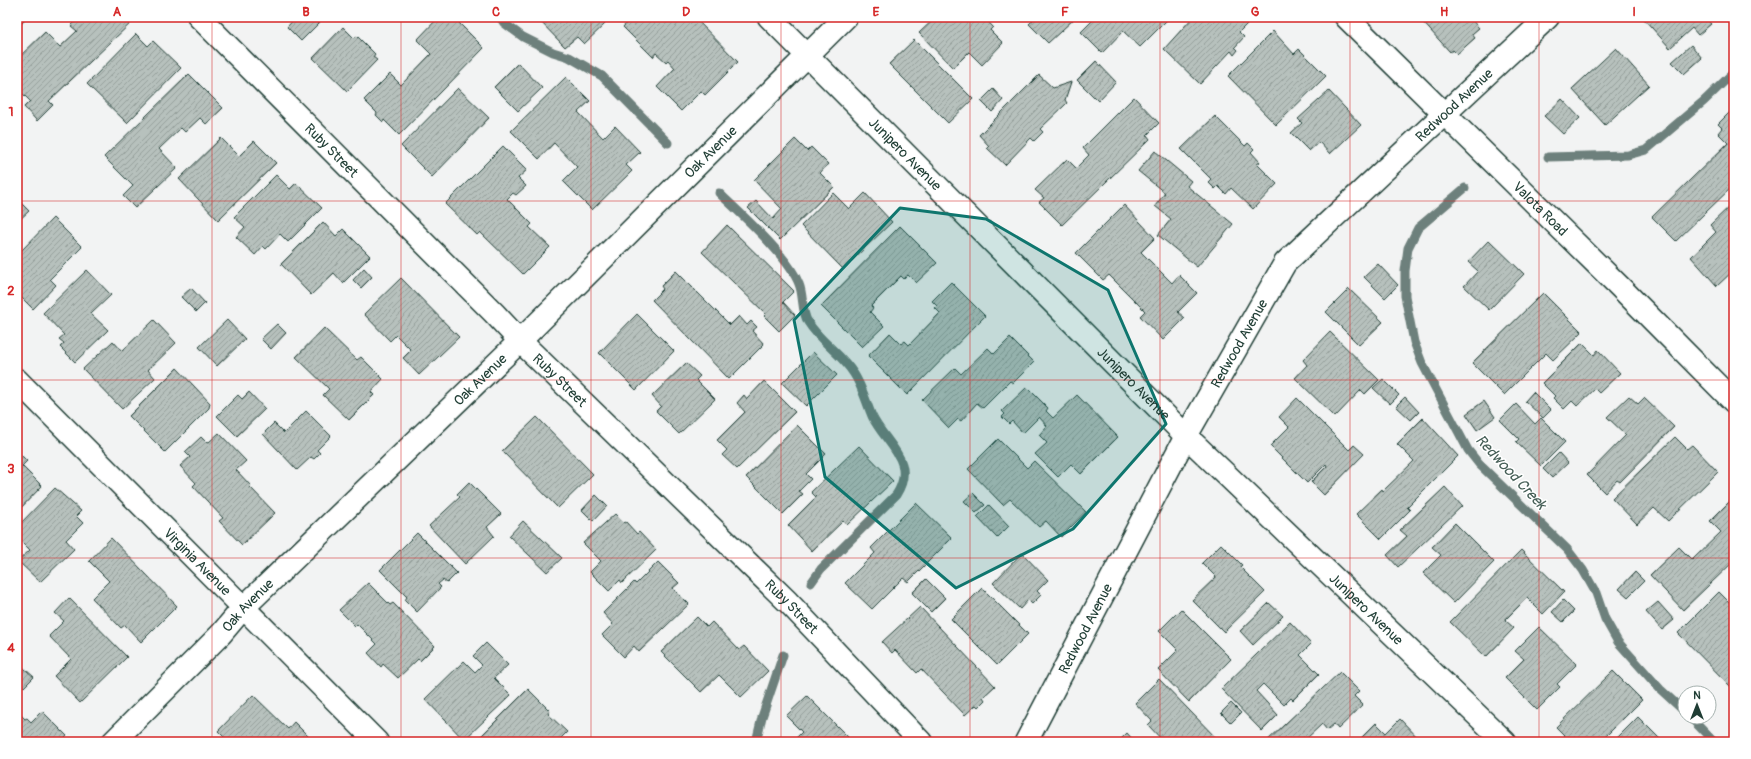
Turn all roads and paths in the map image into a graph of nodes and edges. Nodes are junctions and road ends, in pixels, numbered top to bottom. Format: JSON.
{"nodes":[{"id":1,"x":199,"y":17,"type":"edge"},
{"id":2,"x":769,"y":17,"type":"edge"},
{"id":3,"x":846,"y":17,"type":"edge"},
{"id":4,"x":1346,"y":17,"type":"edge"},
{"id":5,"x":1548,"y":17,"type":"edge"},
{"id":6,"x":808,"y":56,"type":"junction"},
{"id":7,"x":1445,"y":114,"type":"junction"},
{"id":8,"x":520,"y":341,"type":"junction"},
{"id":9,"x":17,"y":380,"type":"edge"},
{"id":10,"x":1734,"y":402,"type":"edge"},
{"id":11,"x":1186,"y":436,"type":"junction"},
{"id":12,"x":243,"y":608,"type":"junction"},
{"id":13,"x":113,"y":742,"type":"edge"},
{"id":14,"x":377,"y":742,"type":"edge"},
{"id":15,"x":921,"y":742,"type":"edge"},
{"id":16,"x":1026,"y":742,"type":"edge"},
{"id":17,"x":1505,"y":742,"type":"edge"}],
"edges":[{"from":1,"to":8,"type":"street","name":"Ruby Street"},
{"from":2,"to":6,"type":"street","name":"Junipero Avenue"},
{"from":3,"to":6,"type":"street","name":"Oak Avenue"},
{"from":4,"to":7,"type":"street","name":"Valota Road"},
{"from":5,"to":7,"type":"street","name":"Redwood Avenue"},
{"from":6,"to":8,"type":"street","name":"Oak Avenue"},
{"from":6,"to":11,"type":"street","name":"Junipero Avenue"},
{"from":7,"to":10,"type":"street","name":"Valota Road"},
{"from":7,"to":11,"type":"street","name":"Redwood Avenue"},
{"from":8,"to":12,"type":"street","name":"Oak Avenue"},
{"from":8,"to":15,"type":"street","name":"Ruby Street"},
{"from":9,"to":12,"type":"street","name":"Virginia Avenue"},
{"from":11,"to":16,"type":"street","name":"Redwood Avenue"},
{"from":11,"to":17,"type":"street","name":"Junipero Avenue"},
{"from":12,"to":13,"type":"street","name":"Oak Avenue"},
{"from":12,"to":14,"type":"street","name":"Virginia Avenue"}]}
